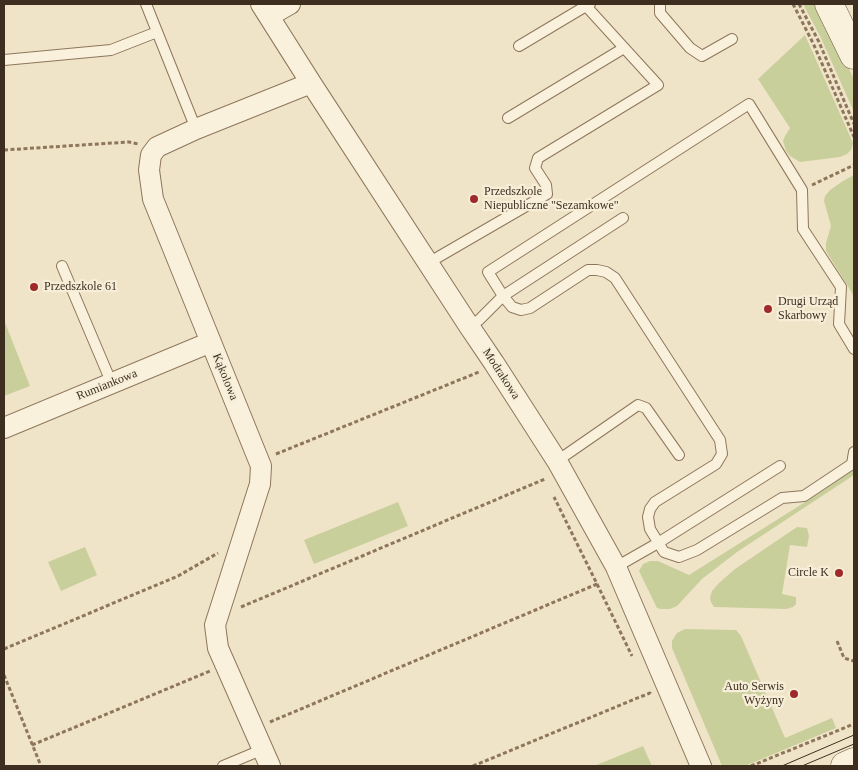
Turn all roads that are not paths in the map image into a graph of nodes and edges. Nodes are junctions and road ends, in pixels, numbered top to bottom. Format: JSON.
{"nodes":[{"id":1,"x":146,"y":4,"type":"edge"},
{"id":2,"x":290,"y":4,"type":"edge"},
{"id":3,"x":660,"y":4,"type":"edge"},
{"id":4,"x":829,"y":4,"type":"edge"},
{"id":5,"x":588,"y":5,"type":"edge"},
{"id":6,"x":265,"y":10,"type":"edge"},
{"id":7,"x":157,"y":32,"type":"junction"},
{"id":8,"x":732,"y":39,"type":"dead end"},
{"id":9,"x":519,"y":46,"type":"dead end"},
{"id":10,"x":624,"y":48,"type":"junction"},
{"id":11,"x":854,"y":55,"type":"edge"},
{"id":12,"x":4,"y":60,"type":"edge"},
{"id":13,"x":311,"y":83,"type":"junction"},
{"id":14,"x":508,"y":118,"type":"dead end"},
{"id":15,"x":196,"y":129,"type":"junction"},
{"id":16,"x":623,"y":218,"type":"dead end"},
{"id":17,"x":428,"y":263,"type":"junction"},
{"id":18,"x":62,"y":266,"type":"dead end"},
{"id":19,"x":504,"y":296,"type":"junction"},
{"id":20,"x":469,"y":326,"type":"junction"},
{"id":21,"x":211,"y":342,"type":"junction"},
{"id":22,"x":854,"y":348,"type":"edge"},
{"id":23,"x":112,"y":384,"type":"junction"},
{"id":24,"x":4,"y":428,"type":"edge"},
{"id":25,"x":854,"y":452,"type":"edge"},
{"id":26,"x":679,"y":454,"type":"dead end"},
{"id":27,"x":548,"y":466,"type":"junction"},
{"id":28,"x":780,"y":466,"type":"dead end"},
{"id":29,"x":658,"y":543,"type":"junction"},
{"id":30,"x":616,"y":567,"type":"junction"},
{"id":31,"x":262,"y":748,"type":"junction"},
{"id":32,"x":854,"y":762,"type":"edge"},
{"id":33,"x":223,"y":766,"type":"edge"},
{"id":34,"x":270,"y":766,"type":"edge"},
{"id":35,"x":701,"y":766,"type":"edge"},
{"id":36,"x":845,"y":766,"type":"edge"}],
"edges":[{"from":1,"to":7,"type":"lane"},
{"from":2,"to":6,"type":"street"},
{"from":3,"to":8,"type":"lane"},
{"from":4,"to":11,"type":"street"},
{"from":5,"to":9,"type":"lane"},
{"from":5,"to":10,"type":"lane"},
{"from":6,"to":13,"type":"street","name":"Modrakowa"},
{"from":7,"to":12,"type":"lane"},
{"from":7,"to":15,"type":"lane"},
{"from":10,"to":14,"type":"lane"},
{"from":10,"to":17,"type":"lane"},
{"from":13,"to":15,"type":"street"},
{"from":13,"to":17,"type":"street","name":"Modrakowa"},
{"from":15,"to":21,"type":"street","name":"Kąkolowa"},
{"from":16,"to":19,"type":"lane"},
{"from":17,"to":20,"type":"street","name":"Modrakowa"},
{"from":18,"to":23,"type":"lane"},
{"from":19,"to":20,"type":"lane"},
{"from":19,"to":22,"type":"lane"},
{"from":19,"to":29,"type":"lane"},
{"from":20,"to":27,"type":"street","name":"Modrakowa"},
{"from":21,"to":23,"type":"street","name":"Rumiankowa"},
{"from":21,"to":31,"type":"street","name":"Kąkolowa"},
{"from":23,"to":24,"type":"street","name":"Rumiankowa"},
{"from":25,"to":29,"type":"lane"},
{"from":26,"to":27,"type":"lane"},
{"from":27,"to":30,"type":"street","name":"Modrakowa"},
{"from":28,"to":29,"type":"lane"},
{"from":29,"to":30,"type":"lane"},
{"from":30,"to":35,"type":"street","name":"Modrakowa"},
{"from":31,"to":33,"type":"lane"},
{"from":31,"to":34,"type":"street","name":"Kąkolowa"},
{"from":32,"to":36,"type":"street"}]}
